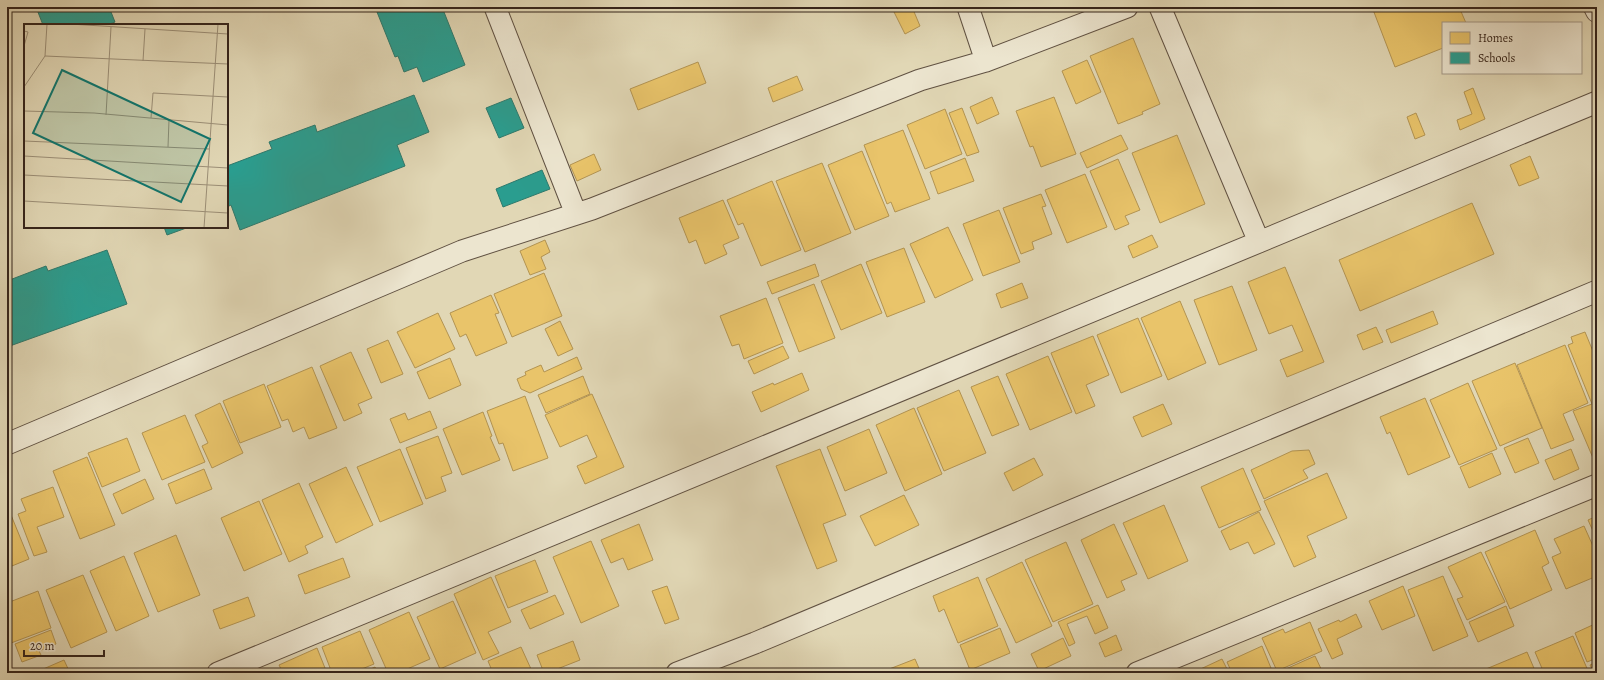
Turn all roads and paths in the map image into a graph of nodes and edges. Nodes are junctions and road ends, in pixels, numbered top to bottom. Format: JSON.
{"nodes":[{"id":1,"x":495,"y":7,"type":"edge"},
{"id":2,"x":968,"y":7,"type":"edge"},
{"id":3,"x":1127,"y":7,"type":"edge"},
{"id":4,"x":1160,"y":7,"type":"edge"},
{"id":5,"x":1595,"y":7,"type":"edge"},
{"id":6,"x":1597,"y":11,"type":"edge"},
{"id":7,"x":986,"y":61,"type":"junction"},
{"id":8,"x":1597,"y":102,"type":"edge"},
{"id":9,"x":576,"y":214,"type":"junction"},
{"id":10,"x":1259,"y":242,"type":"junction"},
{"id":11,"x":1597,"y":291,"type":"edge"},
{"id":12,"x":7,"y":444,"type":"edge"},
{"id":13,"x":1597,"y":485,"type":"edge"},
{"id":14,"x":218,"y":673,"type":"edge"},
{"id":15,"x":677,"y":673,"type":"edge"},
{"id":16,"x":1137,"y":673,"type":"edge"}],
"edges":[{"from":1,"to":9,"type":"street"},
{"from":2,"to":7,"type":"street"},
{"from":3,"to":7,"type":"street"},
{"from":4,"to":10,"type":"street"},
{"from":5,"to":6,"type":"street"},
{"from":7,"to":9,"type":"street"},
{"from":8,"to":10,"type":"street"},
{"from":9,"to":12,"type":"street"},
{"from":10,"to":14,"type":"street"},
{"from":11,"to":15,"type":"street"},
{"from":13,"to":16,"type":"street"}]}
